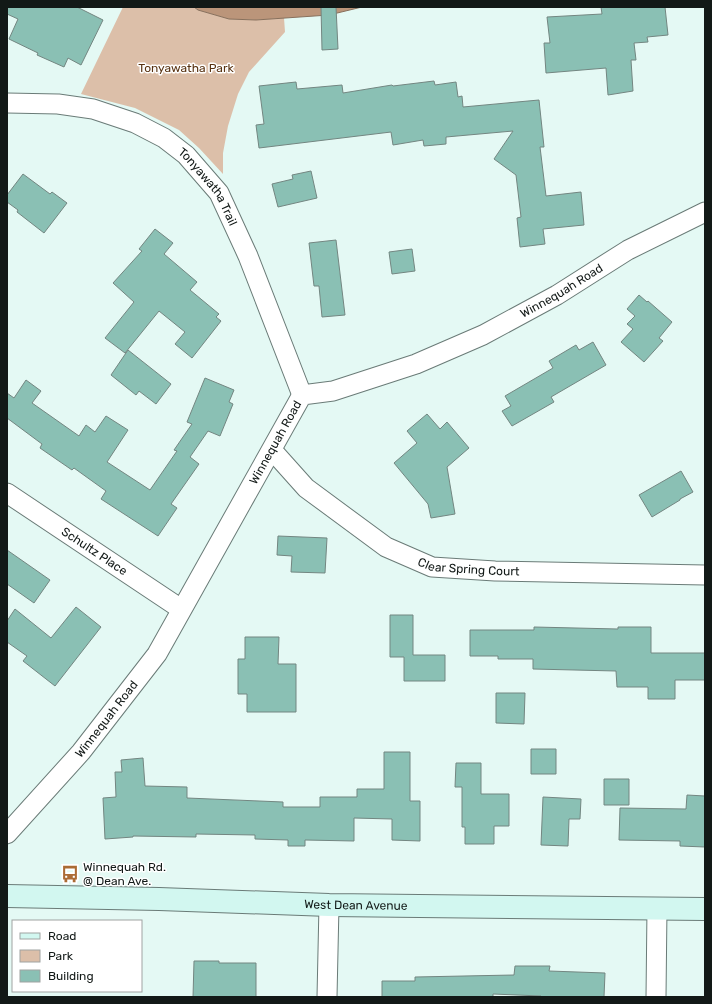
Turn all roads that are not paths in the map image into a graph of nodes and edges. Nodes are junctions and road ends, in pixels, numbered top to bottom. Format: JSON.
{"nodes":[{"id":1,"x":7,"y":103,"type":"edge"},
{"id":2,"x":705,"y":212,"type":"edge"},
{"id":3,"x":302,"y":395,"type":"junction"},
{"id":4,"x":272,"y":450,"type":"junction"},
{"id":5,"x":7,"y":493,"type":"edge"},
{"id":6,"x":705,"y":575,"type":"edge"},
{"id":7,"x":182,"y":609,"type":"junction"},
{"id":8,"x":7,"y":834,"type":"edge"},
{"id":9,"x":7,"y":896,"type":"edge"},
{"id":10,"x":329,"y":905,"type":"junction"},
{"id":11,"x":657,"y":908,"type":"junction"},
{"id":12,"x":705,"y":909,"type":"edge"},
{"id":13,"x":327,"y":997,"type":"edge"},
{"id":14,"x":656,"y":997,"type":"edge"}],
"edges":[{"from":1,"to":3,"type":"street","name":"Tonyawatha Trail"},
{"from":2,"to":3,"type":"street","name":"Winnequah Road"},
{"from":3,"to":4,"type":"street","name":"Winnequah Road"},
{"from":4,"to":6,"type":"street","name":"Clear Spring Court"},
{"from":4,"to":7,"type":"street","name":"Winnequah Road"},
{"from":5,"to":7,"type":"street","name":"Schultz Place"},
{"from":7,"to":8,"type":"street","name":"Winnequah Road"},
{"from":9,"to":10,"type":"street","name":"West Dean Avenue"},
{"from":10,"to":11,"type":"street","name":"West Dean Avenue"},
{"from":10,"to":13,"type":"street"},
{"from":11,"to":12,"type":"street","name":"West Dean Avenue"},
{"from":11,"to":14,"type":"street"}]}
